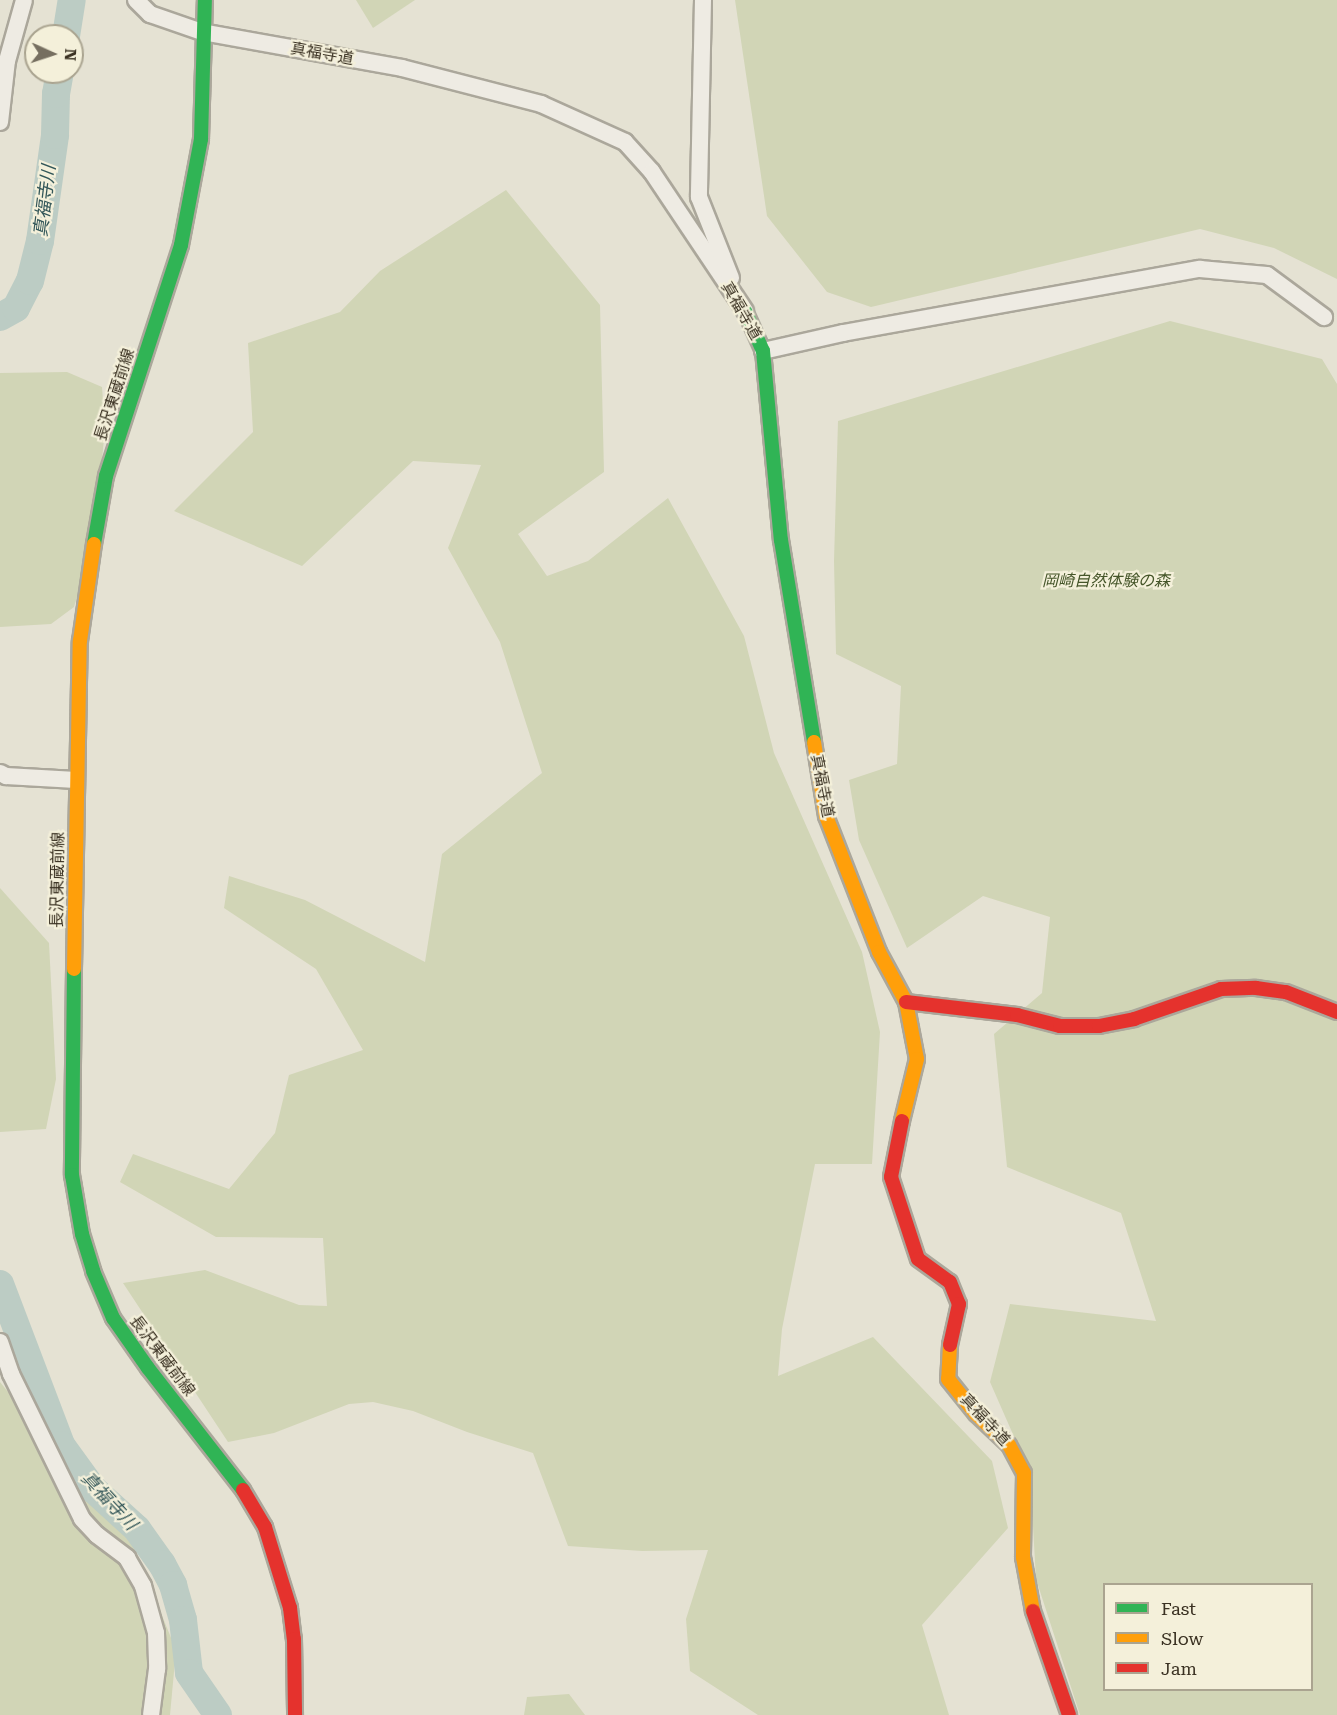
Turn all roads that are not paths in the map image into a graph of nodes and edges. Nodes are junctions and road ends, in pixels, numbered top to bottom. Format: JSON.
{"nodes":[{"id":1,"x":24,"y":0,"type":"edge"},
{"id":2,"x":136,"y":0,"type":"edge"},
{"id":3,"x":205,"y":0,"type":"edge"},
{"id":4,"x":703,"y":0,"type":"edge"},
{"id":5,"x":202,"y":32,"type":"junction"},
{"id":6,"x":0,"y":122,"type":"edge"},
{"id":7,"x":745,"y":311,"type":"junction"},
{"id":8,"x":1324,"y":317,"type":"dead end"},
{"id":9,"x":763,"y":351,"type":"junction"},
{"id":10,"x":0,"y":773,"type":"edge"},
{"id":11,"x":76,"y":780,"type":"junction"},
{"id":12,"x":906,"y":1002,"type":"junction"},
{"id":13,"x":1337,"y":1012,"type":"edge"},
{"id":14,"x":0,"y":1342,"type":"edge"},
{"id":15,"x":151,"y":1715,"type":"edge"},
{"id":16,"x":295,"y":1715,"type":"edge"},
{"id":17,"x":1069,"y":1715,"type":"edge"}],
"edges":[{"from":1,"to":6,"type":"street"},
{"from":2,"to":5,"type":"street","name":"真福寺道"},
{"from":3,"to":5,"type":"street","name":"長沢東蔵前線"},
{"from":4,"to":7,"type":"street"},
{"from":5,"to":7,"type":"street","name":"真福寺道"},
{"from":5,"to":11,"type":"street","name":"長沢東蔵前線"},
{"from":7,"to":9,"type":"street","name":"真福寺道"},
{"from":8,"to":9,"type":"street"},
{"from":9,"to":12,"type":"street","name":"真福寺道"},
{"from":10,"to":11,"type":"street"},
{"from":11,"to":16,"type":"street","name":"長沢東蔵前線"},
{"from":12,"to":13,"type":"street"},
{"from":12,"to":17,"type":"street","name":"真福寺道"},
{"from":14,"to":15,"type":"street"}]}
